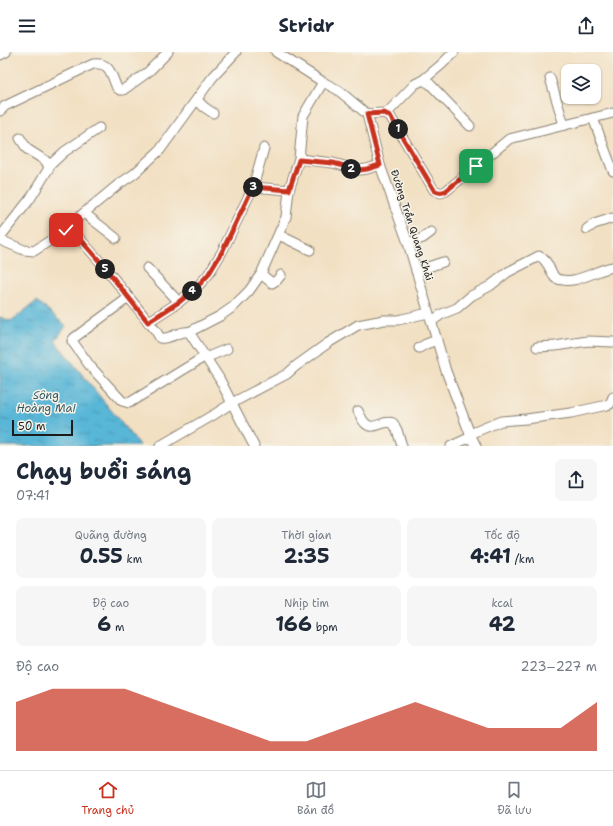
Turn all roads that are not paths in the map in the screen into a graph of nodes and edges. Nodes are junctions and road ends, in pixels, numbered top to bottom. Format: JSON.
{"nodes":[{"id":1,"x":6,"y":52,"type":"edge"},
{"id":2,"x":236,"y":52,"type":"edge"},
{"id":3,"x":276,"y":52,"type":"edge"},
{"id":4,"x":454,"y":52,"type":"edge"},
{"id":5,"x":165,"y":53,"type":"edge"},
{"id":6,"x":0,"y":56,"type":"edge"},
{"id":7,"x":550,"y":78,"type":"dead end"},
{"id":8,"x":423,"y":80,"type":"junction"},
{"id":9,"x":322,"y":82,"type":"junction"},
{"id":10,"x":197,"y":100,"type":"junction"},
{"id":11,"x":0,"y":111,"type":"edge"},
{"id":12,"x":214,"y":113,"type":"dead end"},
{"id":13,"x":613,"y":113,"type":"edge"},
{"id":14,"x":367,"y":114,"type":"junction"},
{"id":15,"x":386,"y":114,"type":"junction"},
{"id":16,"x":593,"y":118,"type":"junction"},
{"id":17,"x":564,"y":125,"type":"junction"},
{"id":18,"x":470,"y":126,"type":"dead end"},
{"id":19,"x":99,"y":128,"type":"dead end"},
{"id":20,"x":20,"y":138,"type":"dead end"},
{"id":21,"x":264,"y":148,"type":"dead end"},
{"id":22,"x":299,"y":160,"type":"junction"},
{"id":23,"x":380,"y":165,"type":"junction"},
{"id":24,"x":49,"y":166,"type":"junction"},
{"id":25,"x":613,"y":171,"type":"edge"},
{"id":26,"x":253,"y":187,"type":"junction"},
{"id":27,"x":289,"y":190,"type":"junction"},
{"id":28,"x":84,"y":213,"type":"junction"},
{"id":29,"x":613,"y":218,"type":"edge"},
{"id":30,"x":587,"y":229,"type":"dead end"},
{"id":31,"x":66,"y":230,"type":"junction"},
{"id":32,"x":431,"y":232,"type":"dead end"},
{"id":33,"x":279,"y":236,"type":"junction"},
{"id":34,"x":116,"y":238,"type":"dead end"},
{"id":35,"x":0,"y":239,"type":"edge"},
{"id":36,"x":408,"y":243,"type":"junction"},
{"id":37,"x":310,"y":250,"type":"dead end"},
{"id":38,"x":443,"y":262,"type":"dead end"},
{"id":39,"x":613,"y":267,"type":"edge"},
{"id":40,"x":147,"y":268,"type":"dead end"},
{"id":41,"x":416,"y":272,"type":"junction"},
{"id":42,"x":261,"y":274,"type":"junction"},
{"id":43,"x":281,"y":275,"type":"dead end"},
{"id":44,"x":128,"y":298,"type":"junction"},
{"id":45,"x":179,"y":302,"type":"junction"},
{"id":46,"x":430,"y":317,"type":"junction"},
{"id":47,"x":148,"y":322,"type":"junction"},
{"id":48,"x":189,"y":332,"type":"junction"},
{"id":49,"x":437,"y":340,"type":"junction"},
{"id":50,"x":613,"y":342,"type":"edge"},
{"id":51,"x":537,"y":347,"type":"dead end"},
{"id":52,"x":419,"y":348,"type":"dead end"},
{"id":53,"x":227,"y":349,"type":"dead end"},
{"id":54,"x":206,"y":358,"type":"junction"},
{"id":55,"x":613,"y":397,"type":"edge"},
{"id":56,"x":232,"y":403,"type":"junction"},
{"id":57,"x":358,"y":411,"type":"dead end"},
{"id":58,"x":471,"y":436,"type":"junction"},
{"id":59,"x":160,"y":446,"type":"edge"},
{"id":60,"x":254,"y":446,"type":"edge"},
{"id":61,"x":402,"y":446,"type":"edge"},
{"id":62,"x":452,"y":446,"type":"edge"},
{"id":63,"x":476,"y":446,"type":"edge"}],
"edges":[{"from":1,"to":6,"type":"street"},
{"from":2,"to":10,"type":"street"},
{"from":3,"to":9,"type":"street"},
{"from":4,"to":8,"type":"street"},
{"from":5,"to":11,"type":"street"},
{"from":7,"to":17,"type":"street"},
{"from":8,"to":15,"type":"street"},
{"from":8,"to":18,"type":"street"},
{"from":9,"to":14,"type":"street"},
{"from":9,"to":22,"type":"street"},
{"from":10,"to":12,"type":"street"},
{"from":10,"to":28,"type":"street"},
{"from":13,"to":16,"type":"street"},
{"from":14,"to":15,"type":"street"},
{"from":14,"to":23,"type":"street","name":"Đường Trần Quang Khải"},
{"from":15,"to":17,"type":"street"},
{"from":16,"to":17,"type":"street"},
{"from":16,"to":25,"type":"street"},
{"from":19,"to":24,"type":"street"},
{"from":20,"to":24,"type":"street"},
{"from":21,"to":26,"type":"street"},
{"from":22,"to":23,"type":"street"},
{"from":22,"to":27,"type":"street"},
{"from":23,"to":36,"type":"street","name":"Đường Trần Quang Khải"},
{"from":24,"to":35,"type":"street"},
{"from":26,"to":27,"type":"street"},
{"from":26,"to":45,"type":"street"},
{"from":27,"to":33,"type":"street"},
{"from":28,"to":31,"type":"street"},
{"from":28,"to":34,"type":"street"},
{"from":29,"to":30,"type":"street"},
{"from":31,"to":35,"type":"street"},
{"from":31,"to":44,"type":"street"},
{"from":32,"to":36,"type":"street"},
{"from":33,"to":37,"type":"street"},
{"from":33,"to":42,"type":"street"},
{"from":36,"to":41,"type":"street","name":"Đường Trần Quang Khải"},
{"from":38,"to":41,"type":"street"},
{"from":39,"to":46,"type":"street"},
{"from":40,"to":45,"type":"street"},
{"from":41,"to":46,"type":"street","name":"Đường Trần Quang Khải"},
{"from":42,"to":43,"type":"street"},
{"from":42,"to":48,"type":"street"},
{"from":44,"to":47,"type":"street"},
{"from":44,"to":54,"type":"street"},
{"from":45,"to":47,"type":"street"},
{"from":46,"to":49,"type":"street","name":"Đường Trần Quang Khải"},
{"from":46,"to":56,"type":"street"},
{"from":47,"to":48,"type":"street"},
{"from":48,"to":54,"type":"street"},
{"from":49,"to":52,"type":"street"},
{"from":49,"to":58,"type":"street","name":"Đường Trần Quang Khải"},
{"from":50,"to":51,"type":"street"},
{"from":53,"to":54,"type":"street"},
{"from":54,"to":56,"type":"street"},
{"from":55,"to":58,"type":"street"},
{"from":56,"to":59,"type":"street"},
{"from":56,"to":60,"type":"street"},
{"from":57,"to":61,"type":"street"},
{"from":58,"to":62,"type":"street"},
{"from":58,"to":63,"type":"street","name":"Đường Trần Quang Khải"}]}
